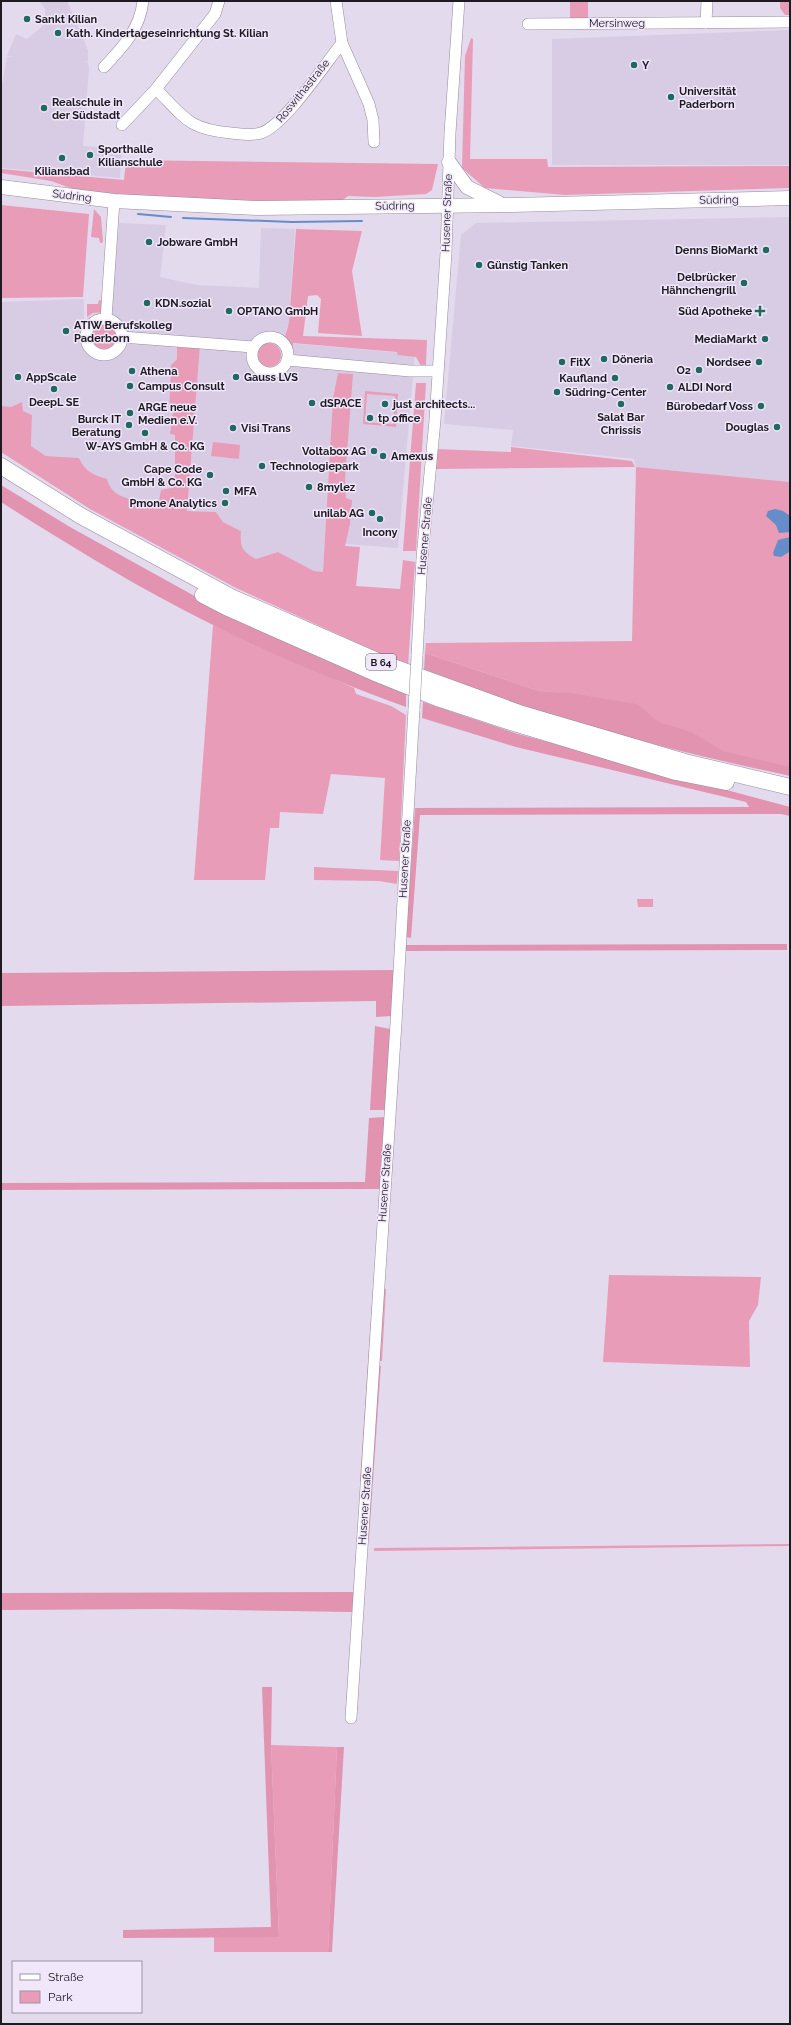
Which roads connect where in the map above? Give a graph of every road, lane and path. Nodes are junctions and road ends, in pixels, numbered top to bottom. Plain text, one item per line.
1 (143, 1) edge
2 (219, 1) edge
3 (336, 1) edge
4 (459, 1) edge
5 (706, 1) edge
6 (790, 22) edge
7 (706, 23) junction
8 (528, 24) dead end
9 (342, 43) junction
10 (104, 67) dead end
11 (156, 89) junction
12 (122, 125) dead end
13 (374, 142) dead end
14 (449, 162) junction
15 (1, 187) edge
16 (790, 198) edge
17 (114, 201) junction
18 (503, 204) junction
19 (448, 206) junction
20 (106, 319) junction
21 (122, 337) junction
22 (253, 347) junction
23 (287, 360) junction
24 (437, 371) junction
25 (1, 466) edge
26 (1, 478) edge
27 (790, 787) edge
28 (790, 796) edge
29 (351, 1718) dead end

1 - 10 street
2 - 11 street
3 - 9 street
4 - 14 street, Husener Straße
5 - 7 street
6 - 7 street, Mersinweg
7 - 8 street, Mersinweg
9 - 11 street, Roswithastraße
9 - 13 street
11 - 12 street
14 - 18 main road
14 - 19 street, Husener Straße
15 - 17 main road, Südring
16 - 18 main road, Südring
17 - 19 main road, Südring
17 - 20 street
18 - 19 main road, Südring
19 - 24 street, Husener Straße
20 - 21 street
20 - 21 street
21 - 22 street
22 - 23 street
22 - 23 street
23 - 24 street
24 - 29 street, Husener Straße, bridge
25 - 27 highway, B 64
26 - 28 highway, B 64

